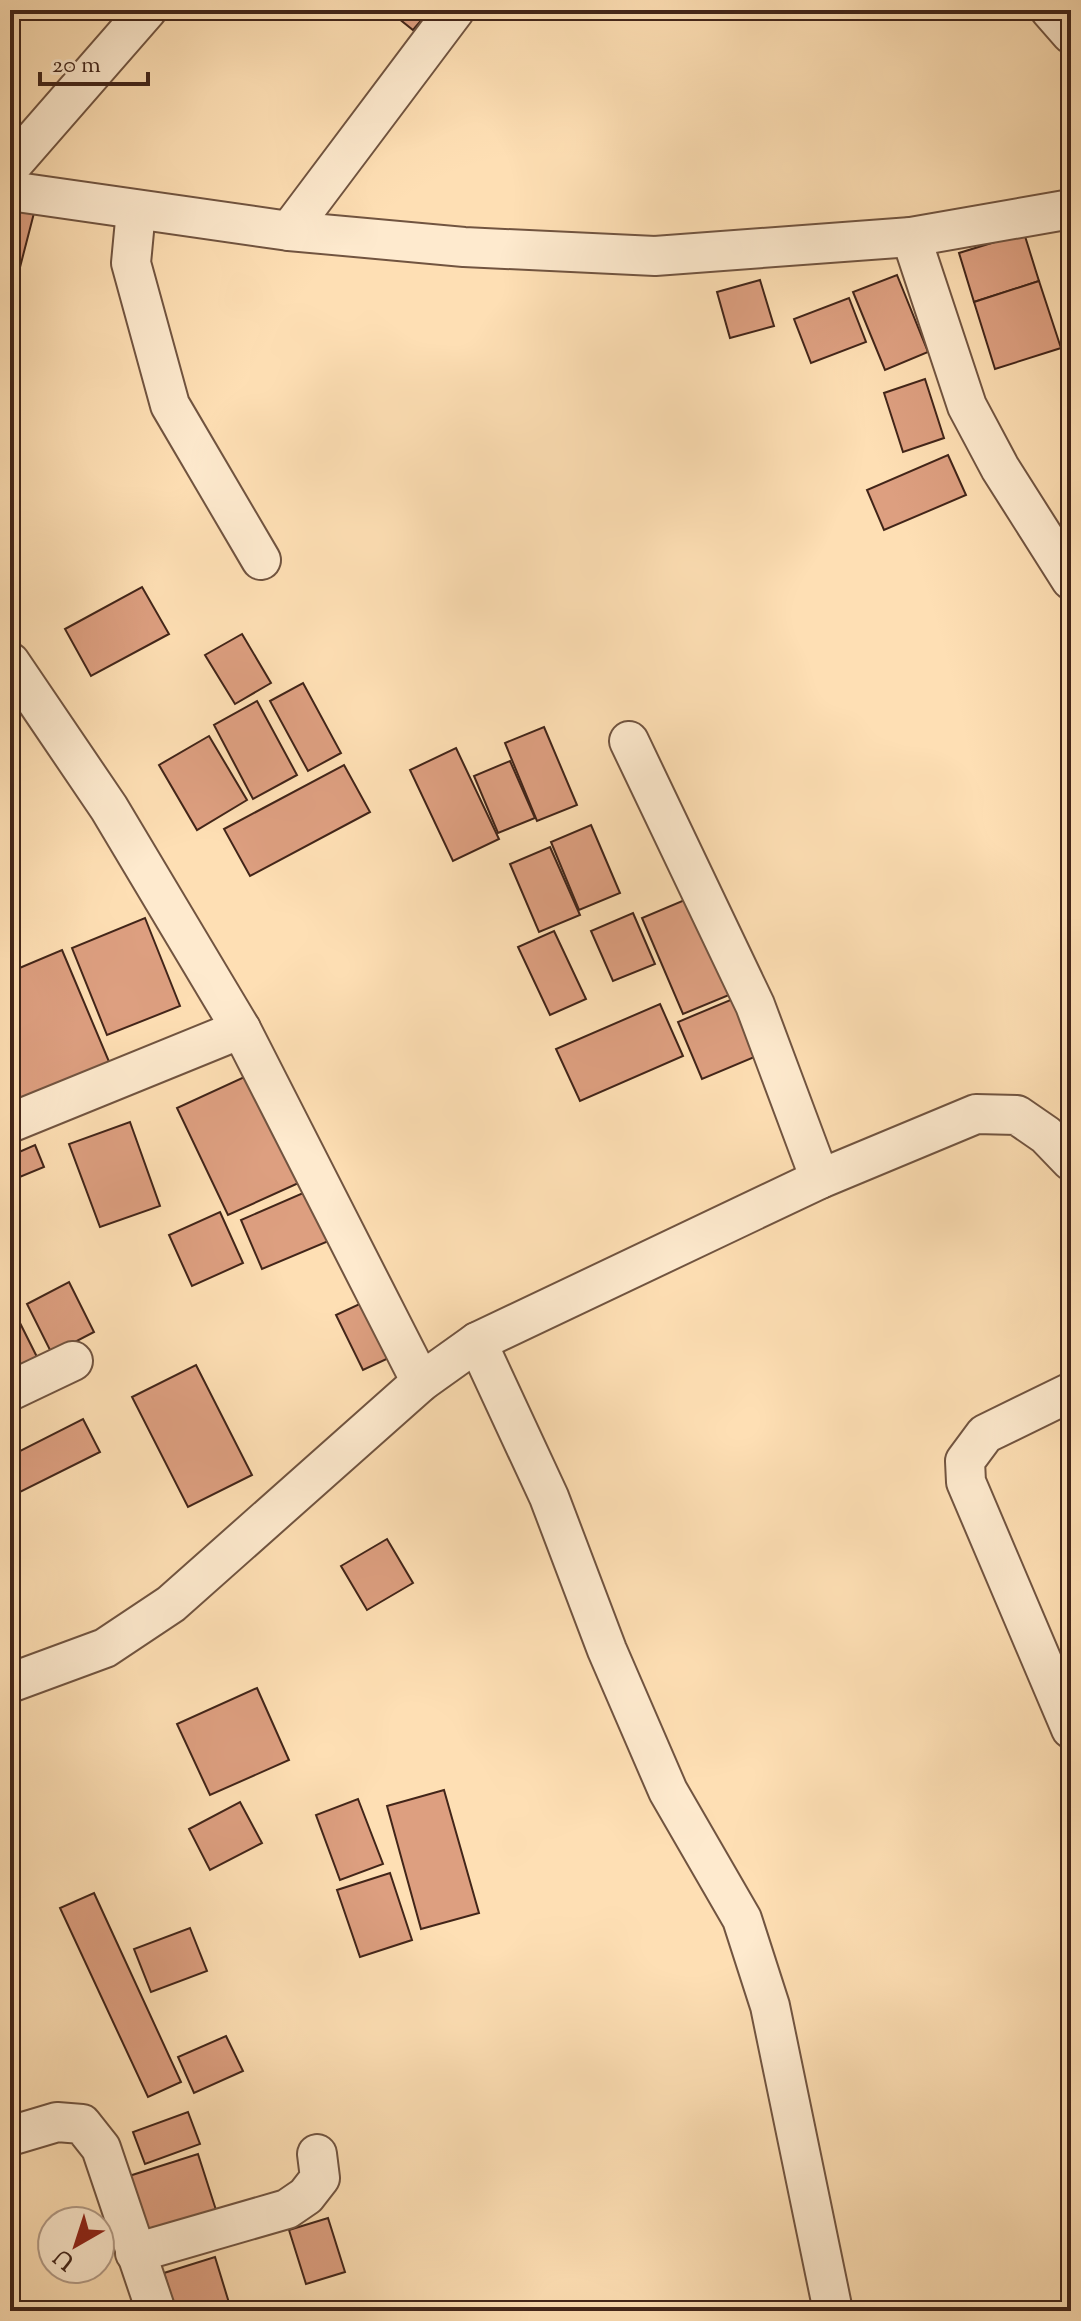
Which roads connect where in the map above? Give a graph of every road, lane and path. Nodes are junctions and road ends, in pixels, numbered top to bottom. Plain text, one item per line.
1 (147, 10) edge
2 (455, 10) edge
3 (1050, 10) edge
4 (1071, 34) edge
5 (10, 167) edge
6 (10, 191) edge
7 (1071, 209) edge
8 (136, 210) junction
9 (289, 231) junction
10 (911, 237) junction
11 (261, 560) dead end
12 (1071, 580) edge
13 (10, 662) edge
14 (629, 741) dead end
15 (241, 1029) junction
16 (10, 1123) edge
17 (1071, 1161) edge
18 (820, 1179) junction
19 (477, 1342) junction
20 (73, 1361) dead end
21 (421, 1382) junction
22 (10, 1391) edge
23 (1071, 1392) edge
24 (1061, 1674) edge
25 (10, 1683) edge
26 (1071, 1729) edge
27 (17, 2134) edge
28 (317, 2154) dead end
29 (135, 2253) junction
30 (156, 2311) edge
31 (833, 2311) edge

1 - 5 street
2 - 9 street
3 - 4 street
6 - 8 street
7 - 10 street
8 - 9 street
8 - 11 street
9 - 10 street
10 - 12 street
13 - 15 street
14 - 18 street
15 - 16 street
15 - 21 street
17 - 18 street
18 - 19 street
19 - 21 street
19 - 31 street
20 - 22 street
21 - 25 street
23 - 24 street
24 - 26 street
27 - 29 street
28 - 29 street
29 - 30 street

